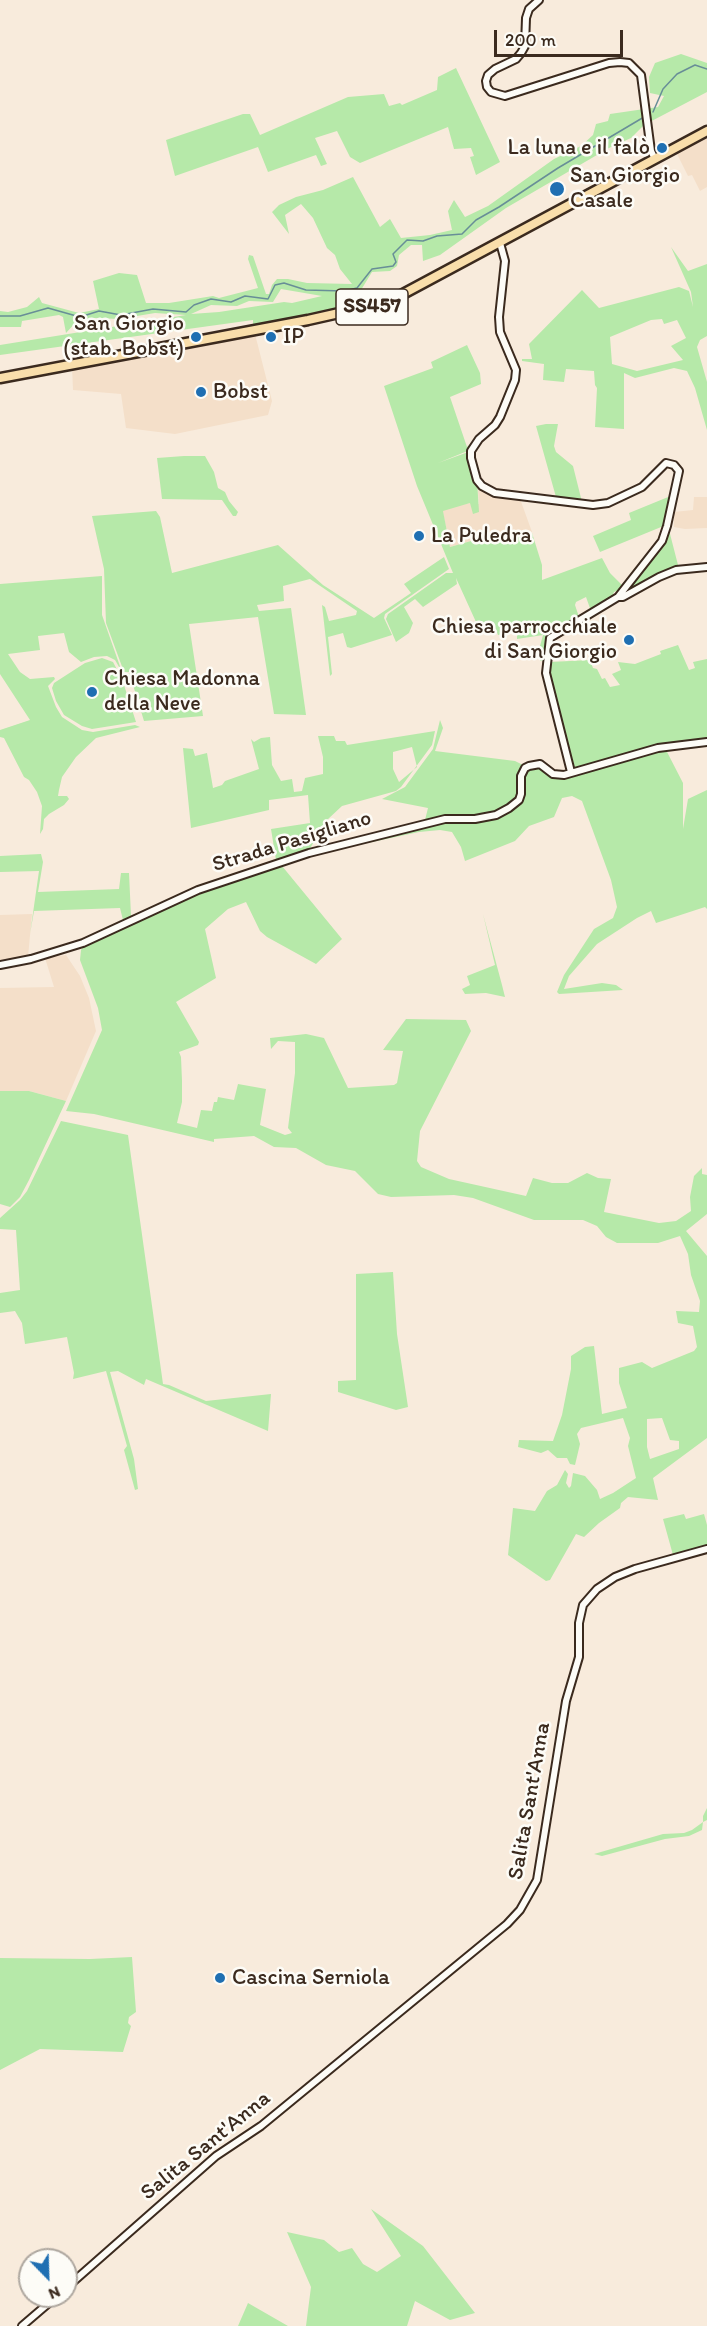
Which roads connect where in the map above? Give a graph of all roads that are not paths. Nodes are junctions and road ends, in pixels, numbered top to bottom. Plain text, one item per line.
1 (539, 0) edge
2 (707, 131) edge
3 (655, 159) junction
4 (500, 243) junction
5 (0, 378) edge
6 (707, 567) edge
7 (618, 597) junction
8 (707, 742) edge
9 (571, 772) junction
10 (0, 965) edge
11 (707, 1549) edge
12 (78, 2277) edge
13 (43, 2308) edge
14 (22, 2326) edge

1 - 3 street
2 - 3 main road, SS457
3 - 4 main road, SS457
4 - 5 main road, SS457
4 - 7 street
6 - 7 street
7 - 9 street
8 - 9 street
9 - 10 street, Strada Pasigliano
11 - 12 street, Salita Sant'Anna
13 - 14 street

